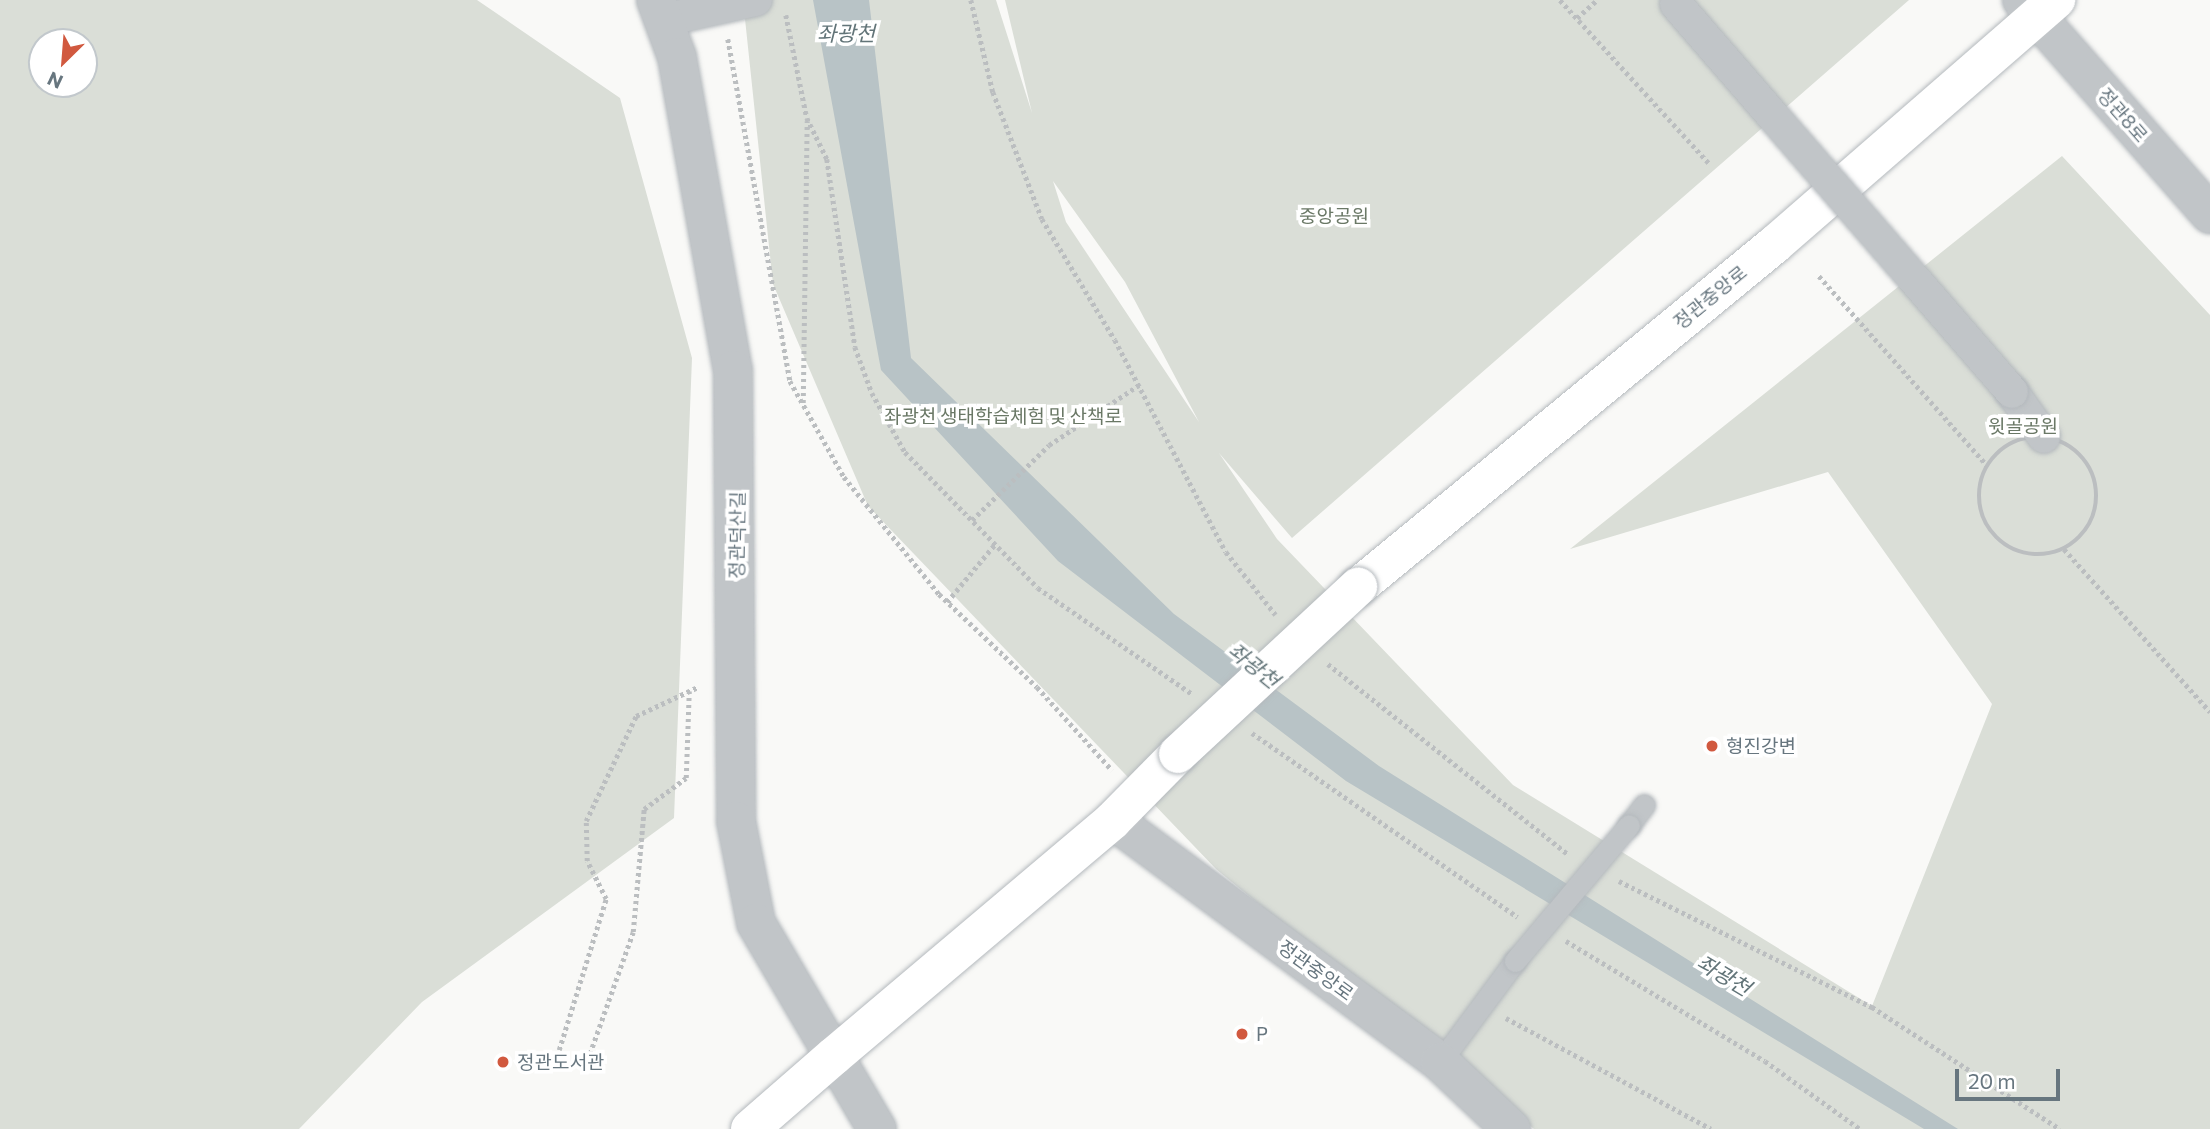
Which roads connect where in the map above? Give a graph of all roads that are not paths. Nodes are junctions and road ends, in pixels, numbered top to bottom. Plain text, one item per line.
1 (756, 0) edge
2 (1676, 4) dead end
3 (2038, 5) edge
4 (660, 10) edge
5 (2210, 214) edge
6 (2044, 437) road end
7 (1644, 805) dead end
8 (1124, 808) junction
9 (834, 1056) junction
10 (1440, 1062) junction
11 (750, 1129) edge
12 (877, 1129) edge
13 (1511, 1129) edge

1 - 4 street
2 - 6 street, bridge
3 - 5 street, 정관8로
3 - 8 main road, 정관중앙로, bridge
4 - 9 street, 정관덕산길
7 - 10 lane, bridge
8 - 9 main road
8 - 10 street, 정관중앙로
9 - 11 main road
9 - 12 street, 정관덕산길
10 - 13 street, 정관중앙로

